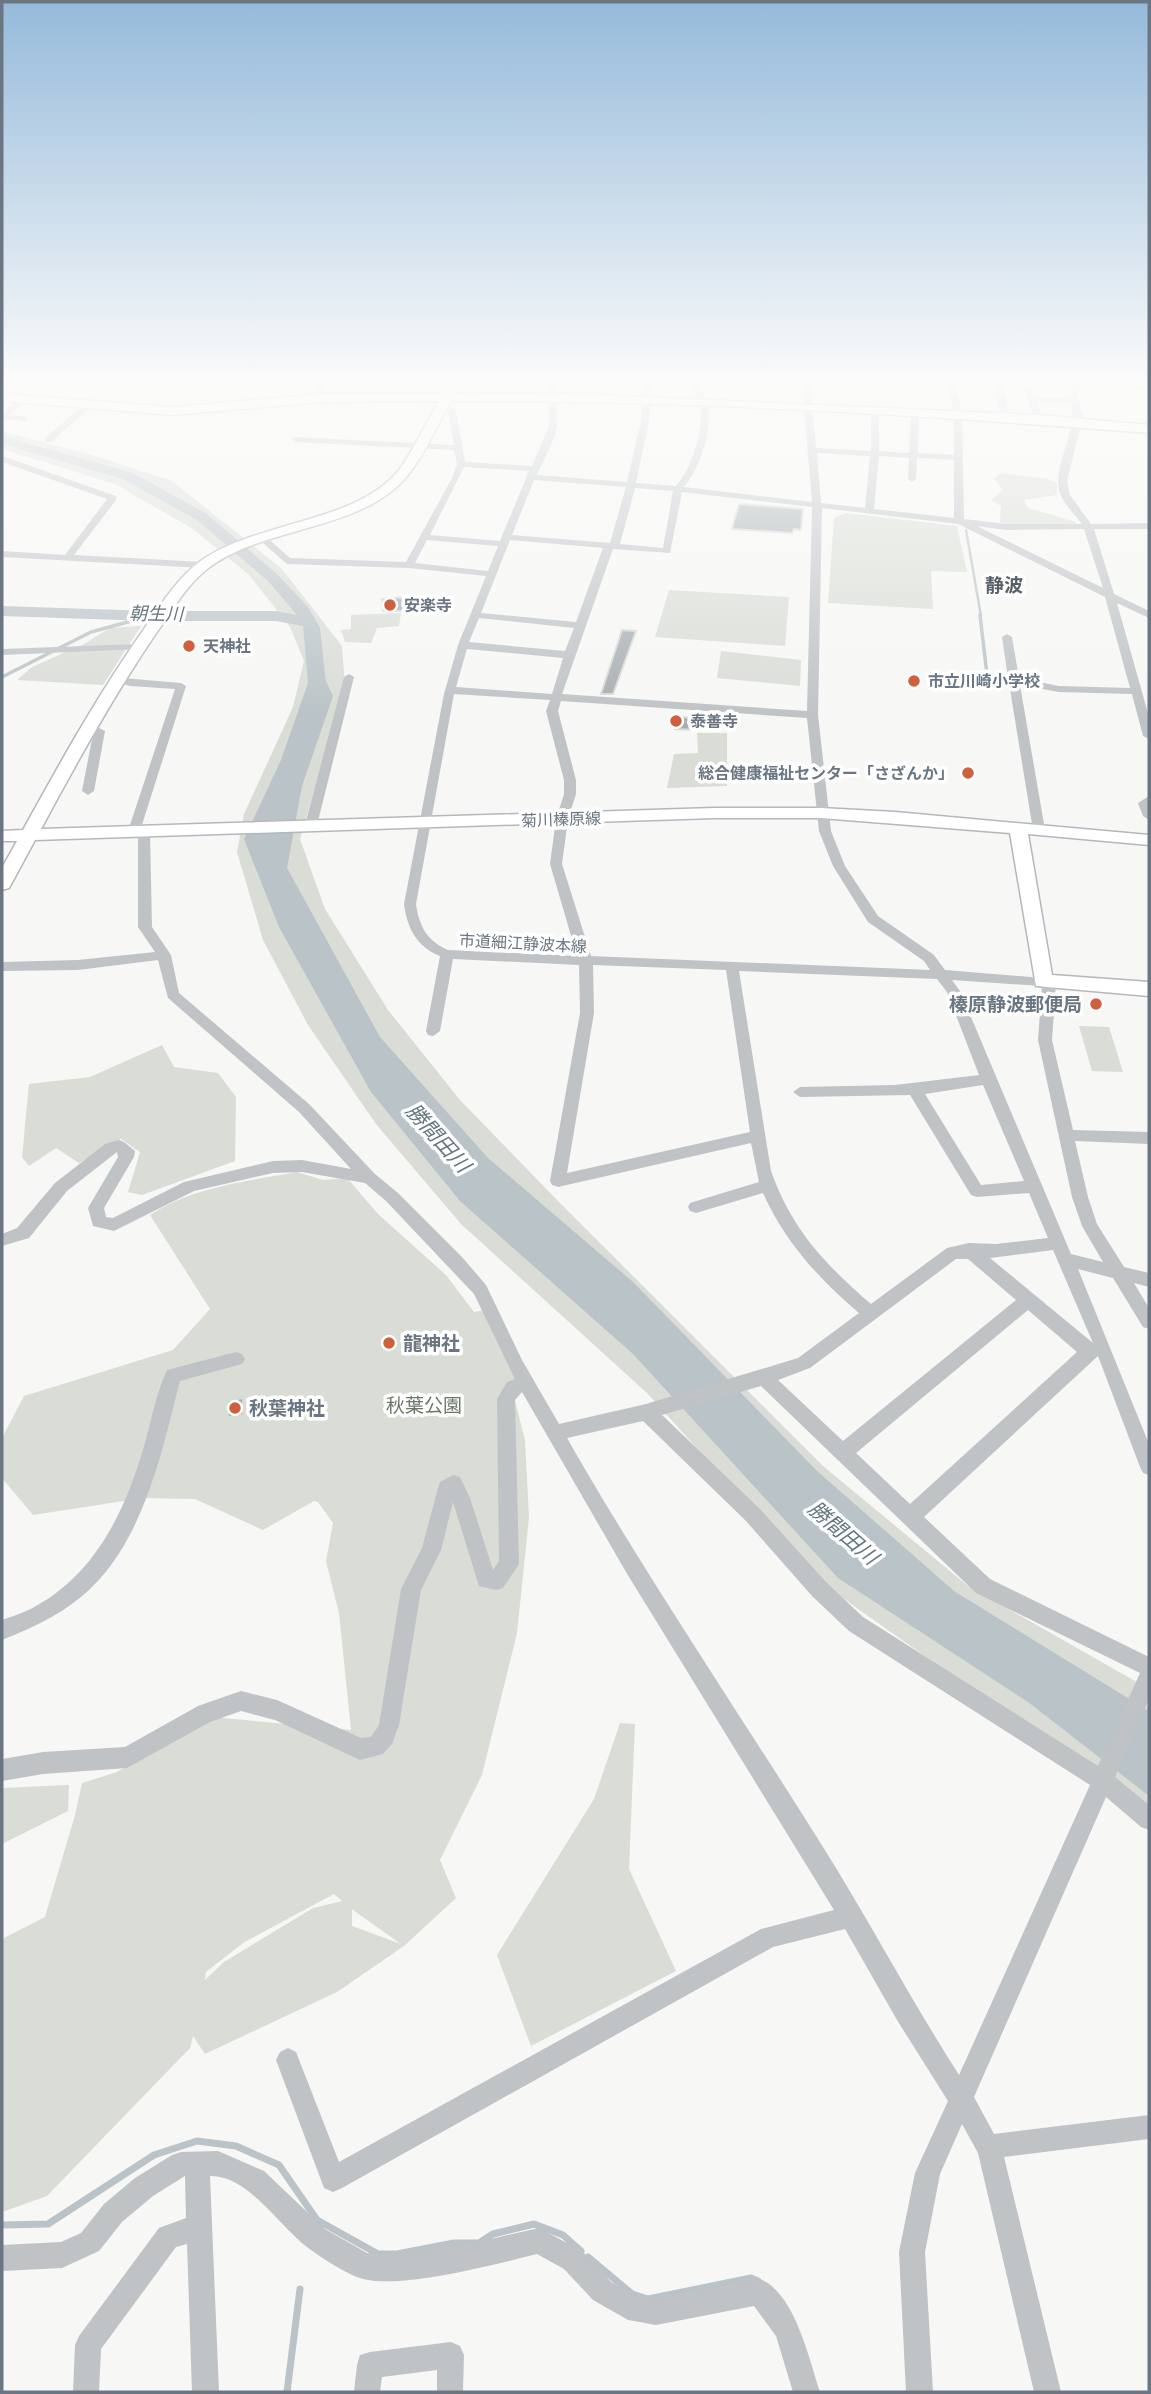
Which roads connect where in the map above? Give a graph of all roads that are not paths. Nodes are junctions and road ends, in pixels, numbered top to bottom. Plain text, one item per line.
1 (104, 495) edge
2 (377, 495) edge
3 (447, 495) edge
4 (524, 495) edge
5 (628, 495) edge
6 (677, 495) edge
7 (725, 495) edge
8 (816, 495) edge
9 (871, 495) edge
10 (959, 495) edge
11 (1065, 495) edge
12 (817, 506) junction
13 (869, 511) junction
14 (959, 521) junction
15 (1088, 526) junction
16 (1149, 526) edge
17 (425, 537) junction
18 (257, 538) junction
19 (506, 540) junction
20 (612, 546) junction
21 (2, 554) edge
22 (67, 558) junction
23 (206, 563) junction
24 (409, 565) junction
25 (491, 574) junction
26 (1110, 598) junction
27 (162, 615) joint
28 (475, 615) junction
29 (1149, 615) edge
30 (580, 625) junction
31 (1007, 637) dead end
32 (463, 645) junction
33 (138, 648) junction
34 (2, 652) edge
35 (569, 655) junction
36 (349, 677) dead end
37 (116, 679) junction
38 (1012, 680) junction
39 (1149, 682) edge
40 (1134, 686) junction
41 (450, 690) junction
42 (554, 697) junction
43 (811, 715) junction
44 (85, 730) junction
45 (1149, 736) edge
46 (88, 791) dead end
47 (1149, 800) edge
48 (821, 813) junction
49 (1149, 816) edge
50 (562, 819) junction
51 (423, 823) junction
52 (311, 825) junction
53 (1018, 828) junction
54 (1039, 830) junction
55 (139, 831) junction
56 (30, 834) junction
57 (2, 836) edge
58 (1149, 840) edge
59 (2, 884) edge
60 (447, 954) junction
61 (164, 955) junction
62 (586, 962) junction
63 (2, 967) edge
64 (732, 968) junction
65 (943, 974) junction
66 (1046, 982) junction
67 (1149, 989) edge
68 (433, 1031) dead end
69 (988, 1079) junction
70 (915, 1089) junction
71 (800, 1092) dead end
72 (1066, 1135) junction
73 (759, 1136) junction
74 (1149, 1138) edge
75 (369, 1178) junction
76 (768, 1186) junction
77 (1035, 1186) junction
78 (696, 1206) dead end
79 (2, 1240) edge
80 (969, 1250) junction
81 (1063, 1251) junction
82 (1120, 1272) junction
83 (1149, 1280) edge
84 (1028, 1300) junction
85 (871, 1314) junction
86 (1149, 1322) edge
87 (1096, 1349) junction
88 (236, 1359) dead end
89 (760, 1378) junction
90 (528, 1383) junction
91 (646, 1412) junction
92 (555, 1433) junction
93 (842, 1453) junction
94 (1149, 1467) edge
95 (910, 1517) junction
96 (2, 1630) edge
97 (1149, 1667) edge
98 (1149, 1676) edge
99 (2, 1770) edge
100 (1104, 1782) junction
101 (1149, 1819) edge
102 (850, 1917) junction
103 (288, 2060) dead end
104 (961, 2101) junction
105 (1149, 2127) edge
106 (988, 2147) junction
107 (197, 2164) junction
108 (200, 2227) junction
109 (2, 2258) edge
110 (86, 2392) edge
111 (206, 2392) edge
112 (367, 2392) edge
113 (450, 2392) edge
114 (806, 2392) edge
115 (919, 2392) edge
116 (1048, 2392) edge

1 - 22 street
2 - 18 main road
3 - 17 street
4 - 19 street, 市道細江静波本線
5 - 20 street
6 - 20 street
7 - 12 street
8 - 12 street
9 - 13 street
10 - 14 street
11 - 15 street
12 - 13 street
12 - 43 street
13 - 14 street
14 - 15 street
14 - 26 street
15 - 16 street
15 - 26 street
17 - 19 street
17 - 24 street
18 - 23 main road
18 - 24 street
19 - 20 street
19 - 25 street, 市道細江静波本線
20 - 30 street
21 - 22 street
22 - 23 street
23 - 27 main road
24 - 25 street
25 - 28 street, 市道細江静波本線
26 - 29 street
26 - 40 street
27 - 33 street
28 - 30 street
28 - 32 street, 市道細江静波本線
30 - 35 street
31 - 38 street
32 - 35 street
32 - 41 street, 市道細江静波本線
33 - 34 street
33 - 37 street
35 - 42 street
36 - 52 street
37 - 44 street
37 - 55 street
38 - 40 street
38 - 54 street
39 - 40 street
40 - 45 street
41 - 42 street
41 - 51 street, 市道細江静波本線
42 - 43 street
42 - 50 street
43 - 48 street
44 - 46 street
44 - 56 street
47 - 49 street
48 - 50 main road, 菊川榛原線
48 - 53 main road, 菊川榛原線
48 - 65 street
50 - 51 main road, 菊川榛原線
50 - 62 street
51 - 52 main road, 菊川榛原線
51 - 60 street, 市道細江静波本線
52 - 55 main road, 菊川榛原線
53 - 54 main road, 菊川榛原線
53 - 66 main road
54 - 58 main road, 菊川榛原線
55 - 56 main road, 菊川榛原線
55 - 61 street
56 - 57 main road, 菊川榛原線
56 - 59 main road
60 - 62 street, 市道細江静波本線
60 - 68 street
61 - 63 street
61 - 75 street
62 - 64 street, 市道細江静波本線
62 - 73 street
64 - 65 street, 市道細江静波本線
64 - 73 street
65 - 66 street, 市道細江静波本線
65 - 69 street
66 - 67 main road
66 - 72 street
69 - 70 street
69 - 77 street
70 - 71 street
70 - 77 street
72 - 74 street
72 - 82 street
73 - 76 street
75 - 79 street
75 - 90 street
76 - 78 street
76 - 85 street
77 - 81 street
80 - 81 street
80 - 84 street
80 - 85 street
81 - 82 street
81 - 87 street
82 - 83 street
82 - 86 street
84 - 87 street
84 - 93 street
85 - 89 street
87 - 94 street
87 - 95 street
88 - 96 street
89 - 91 street
89 - 93 street
90 - 92 street
90 - 99 street
91 - 92 street
91 - 100 street
92 - 102 street
93 - 95 street
95 - 97 street
98 - 100 street
100 - 101 street
100 - 104 street
102 - 103 street
102 - 104 street
104 - 106 street
104 - 115 street
105 - 106 street
106 - 116 street
107 - 108 street
107 - 109 street
107 - 114 street
108 - 110 street
108 - 111 street
112 - 113 street

